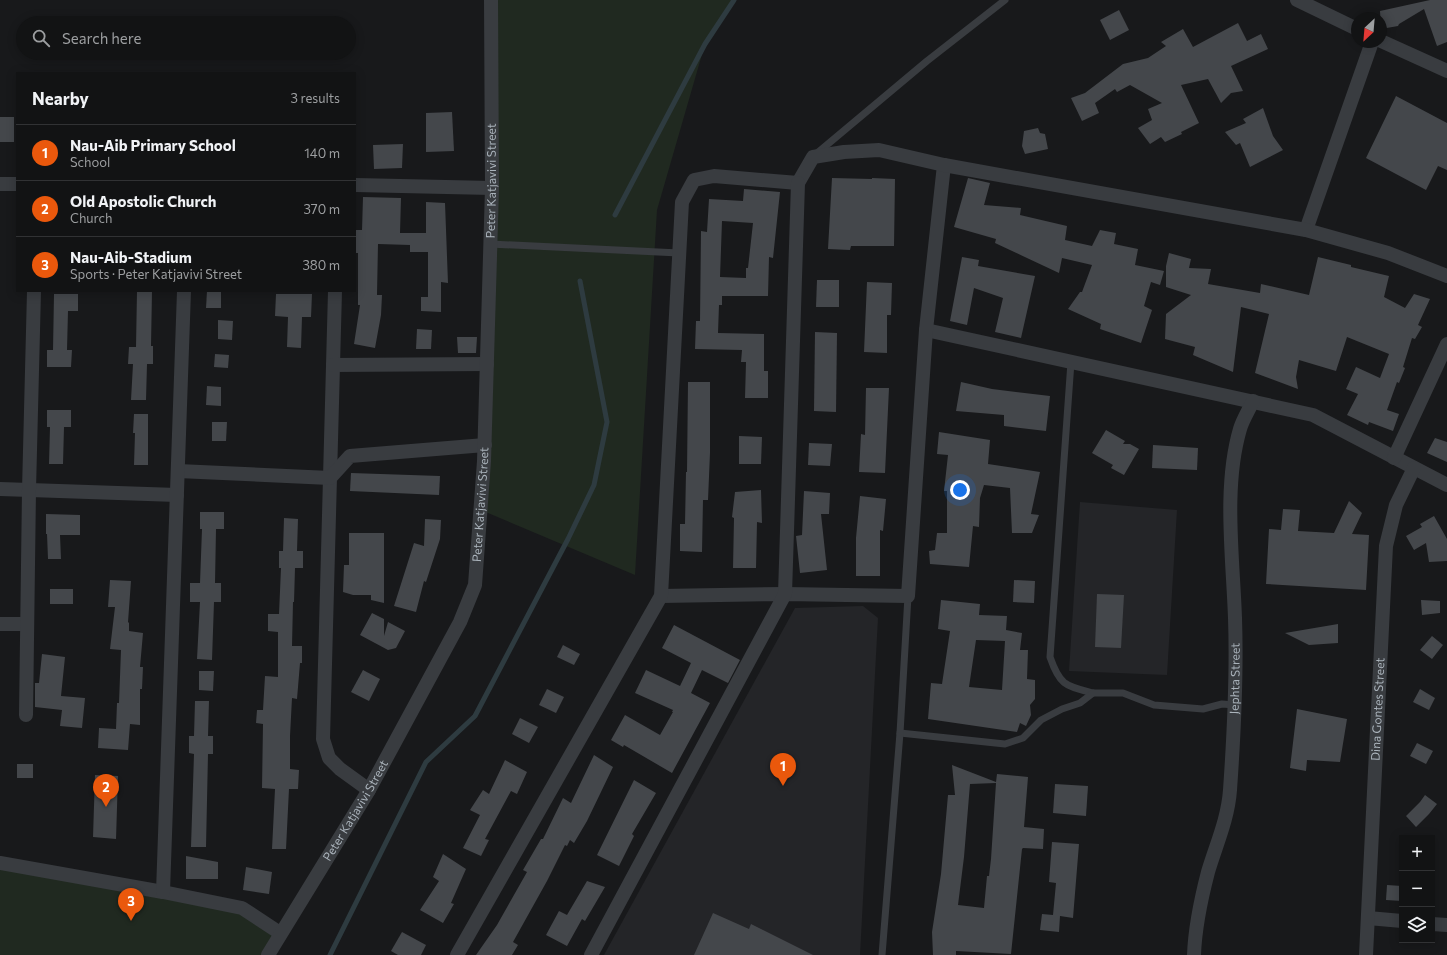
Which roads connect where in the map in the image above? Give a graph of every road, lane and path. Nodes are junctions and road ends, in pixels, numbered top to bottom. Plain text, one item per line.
1 (491, 0) edge
2 (1005, 0) edge
3 (1297, 0) edge
4 (1351, 26) edge
5 (1387, 44) edge
6 (1370, 48) edge
7 (1447, 71) edge
8 (812, 157) junction
9 (944, 165) junction
10 (798, 183) junction
11 (0, 184) edge
12 (16, 184) edge
13 (356, 185) edge
14 (492, 188) junction
15 (1306, 230) junction
16 (490, 244) junction
17 (679, 253) junction
18 (1447, 276) edge
19 (34, 292) edge
20 (184, 292) edge
21 (335, 292) edge
22 (926, 330) junction
23 (1447, 344) edge
24 (1071, 362) junction
25 (487, 364) junction
26 (333, 366) junction
27 (1253, 401) junction
28 (485, 445) junction
29 (1394, 458) junction
30 (1414, 468) junction
31 (178, 471) junction
32 (330, 478) junction
33 (1447, 485) edge
34 (0, 489) edge
35 (29, 490) junction
36 (177, 495) junction
37 (785, 594) junction
38 (661, 596) junction
39 (908, 596) junction
40 (0, 624) edge
41 (27, 624) junction
42 (1093, 693) junction
43 (1235, 705) junction
44 (26, 715) dead end
45 (900, 733) junction
46 (369, 790) junction
47 (0, 863) edge
48 (163, 892) junction
49 (1368, 918) junction
50 (1399, 921) edge
51 (1435, 924) edge
52 (1447, 925) edge
53 (280, 933) junction
54 (268, 955) edge
55 (457, 955) edge
56 (591, 955) edge
57 (882, 955) edge
58 (1194, 955) edge
59 (1366, 955) edge

1 - 14 street, Peter Katjavivi Street
2 - 8 lane
3 - 4 street
5 - 7 street
6 - 15 street
8 - 9 street
8 - 10 street
9 - 15 street
9 - 22 street
10 - 17 street
10 - 37 street
11 - 12 street
13 - 14 street
14 - 16 street, Peter Katjavivi Street
15 - 18 street
16 - 17 lane
16 - 25 street, Peter Katjavivi Street
17 - 38 street
19 - 35 street
20 - 31 street
21 - 26 street
22 - 24 street
22 - 39 street
23 - 29 street
24 - 27 street
24 - 42 lane
25 - 26 street
25 - 28 street, Peter Katjavivi Street
26 - 32 street
27 - 29 street
27 - 43 street, Jephta Street
28 - 32 street
28 - 46 street, Peter Katjavivi Street
29 - 30 street
30 - 33 street
30 - 49 street, Dina Gontes Street
31 - 32 street
31 - 36 street
32 - 46 street
34 - 35 street
35 - 36 street
35 - 41 street
36 - 48 street
37 - 38 street
37 - 39 street
37 - 56 street
38 - 55 street
39 - 45 lane
40 - 41 street
41 - 44 street
42 - 43 lane
42 - 45 lane
43 - 58 street, Jephta Street
45 - 57 lane
46 - 53 street, Peter Katjavivi Street
47 - 48 street
48 - 53 street
49 - 50 street
49 - 59 street, Dina Gontes Street
51 - 52 street
53 - 54 street, Peter Katjavivi Street

